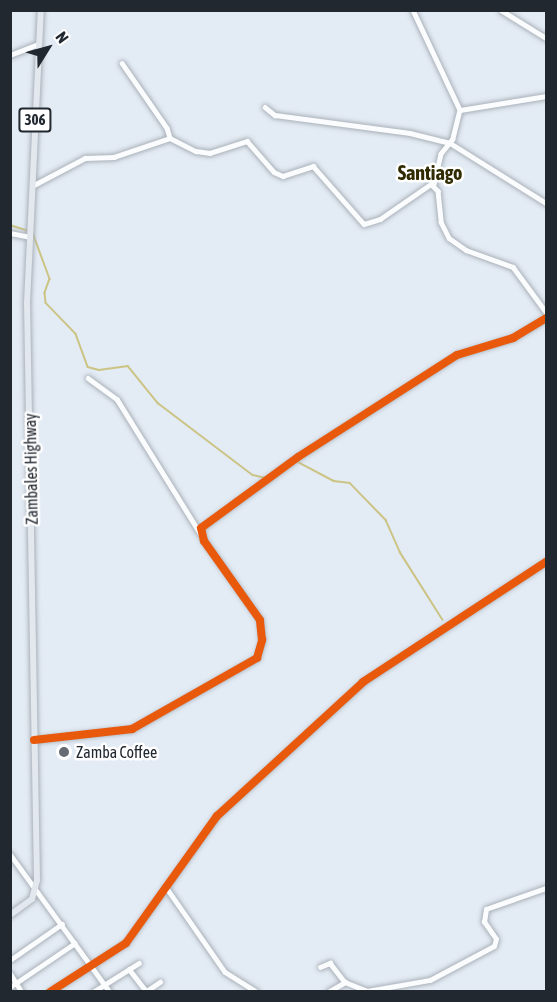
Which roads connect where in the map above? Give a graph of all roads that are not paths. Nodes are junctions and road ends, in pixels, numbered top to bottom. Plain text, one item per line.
1 (41, 10) edge
2 (413, 10) edge
3 (501, 10) edge
4 (546, 38) edge
5 (39, 45) junction
6 (10, 55) edge
7 (122, 63) dead end
8 (546, 96) edge
9 (265, 107) dead end
10 (460, 110) junction
11 (170, 138) junction
12 (450, 143) junction
13 (434, 185) junction
14 (32, 186) junction
15 (546, 203) edge
16 (10, 233) edge
17 (30, 234) junction
18 (546, 312) edge
19 (546, 318) edge
20 (88, 378) dead end
21 (200, 533) junction
22 (546, 562) edge
23 (34, 740) junction
24 (10, 854) edge
25 (166, 887) junction
26 (546, 888) edge
27 (36, 889) junction
28 (10, 915) edge
29 (62, 924) junction
30 (75, 943) junction
31 (10, 960) edge
32 (140, 963) dead end
33 (92, 965) junction
34 (320, 967) dead end
35 (129, 969) junction
36 (10, 973) edge
37 (17, 982) junction
38 (160, 982) dead end
39 (345, 982) junction
40 (105, 984) junction
41 (10, 987) edge
42 (145, 991) edge
43 (22, 992) edge
44 (50, 992) edge
45 (93, 992) edge
46 (110, 992) edge
47 (257, 992) edge
48 (328, 992) edge

1 - 5 main road, Zambales Highway / 306
2 - 10 street
3 - 4 street
5 - 6 street
5 - 14 main road, Zambales Highway / 306
7 - 11 street
8 - 10 street
9 - 12 street
10 - 12 street
11 - 13 street
11 - 14 street
12 - 13 street
12 - 15 street
13 - 18 street
14 - 17 main road, Zambales Highway / 306
16 - 17 street
17 - 23 main road, Zambales Highway / 306
19 - 21 street
20 - 21 street
21 - 23 street
22 - 25 street
23 - 27 main road, Zambales Highway / 306
24 - 27 street
25 - 33 street
25 - 47 street
26 - 39 street
27 - 28 main road
27 - 29 street
29 - 30 street
29 - 31 street
30 - 33 street
30 - 37 street
32 - 35 street
33 - 40 street
33 - 44 street
34 - 39 street
35 - 40 street
35 - 42 street
36 - 37 street
37 - 41 street
37 - 43 street
38 - 42 street
39 - 48 street
40 - 45 street
40 - 46 street

